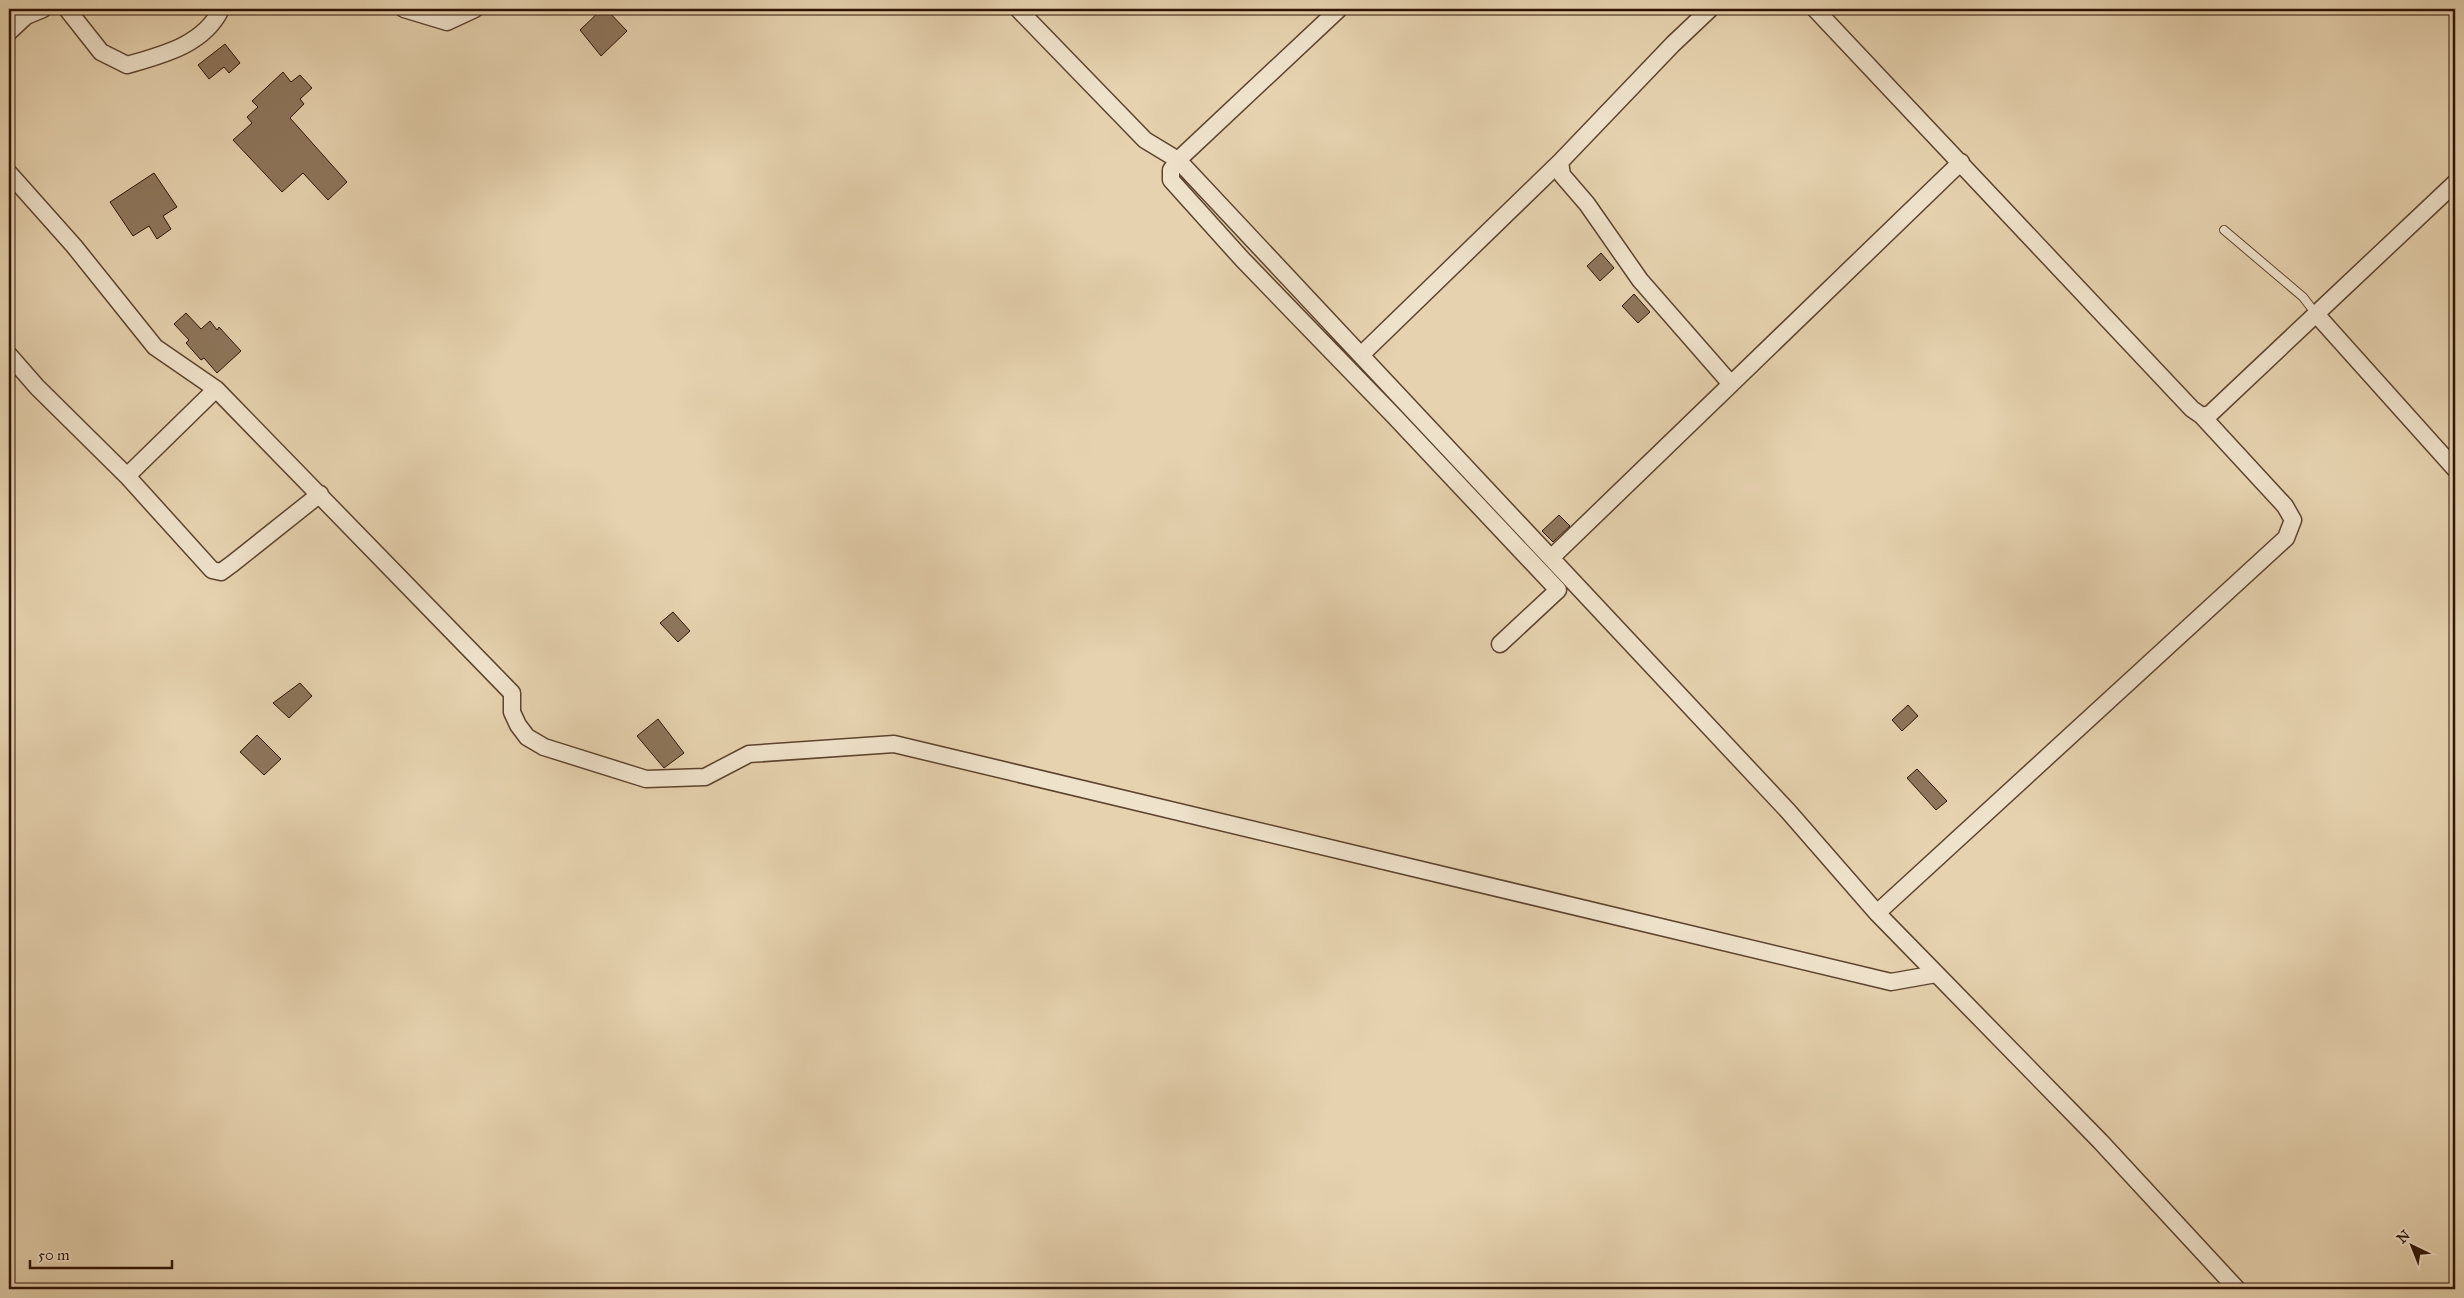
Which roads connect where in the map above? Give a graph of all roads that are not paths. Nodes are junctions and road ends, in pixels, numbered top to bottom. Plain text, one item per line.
1 (44, 9) edge
2 (68, 9) edge
3 (221, 9) edge
4 (404, 9) edge
5 (475, 9) edge
6 (1018, 9) edge
7 (1339, 9) edge
8 (1710, 9) edge
9 (1815, 9) edge
10 (21, 12) edge
11 (9, 32) edge
12 (1178, 160) junction
13 (1560, 162) junction
14 (1961, 162) junction
15 (9, 173) edge
16 (2455, 183) edge
17 (2224, 230) dead end
18 (2316, 314) junction
19 (9, 355) edge
20 (1361, 355) junction
21 (1731, 384) junction
22 (216, 389) junction
23 (2202, 416) junction
24 (2455, 469) edge
25 (127, 476) junction
26 (320, 494) junction
27 (1551, 558) junction
28 (1500, 644) dead end
29 (1877, 913) junction
30 (1936, 974) junction
31 (2237, 1289) edge

1 - 10 street
2 - 3 street
4 - 5 street
6 - 12 street
7 - 12 street
8 - 13 street
9 - 14 street
10 - 11 street
12 - 20 street
12 - 28 street
13 - 20 street
13 - 21 street
14 - 21 street
14 - 23 street
15 - 22 street
16 - 18 street
17 - 18 lane
18 - 23 street
18 - 24 street
19 - 25 street
20 - 27 street
21 - 27 street
22 - 25 street
22 - 26 street
23 - 29 street
25 - 26 street
26 - 30 street
27 - 29 street
29 - 30 street
30 - 31 street

